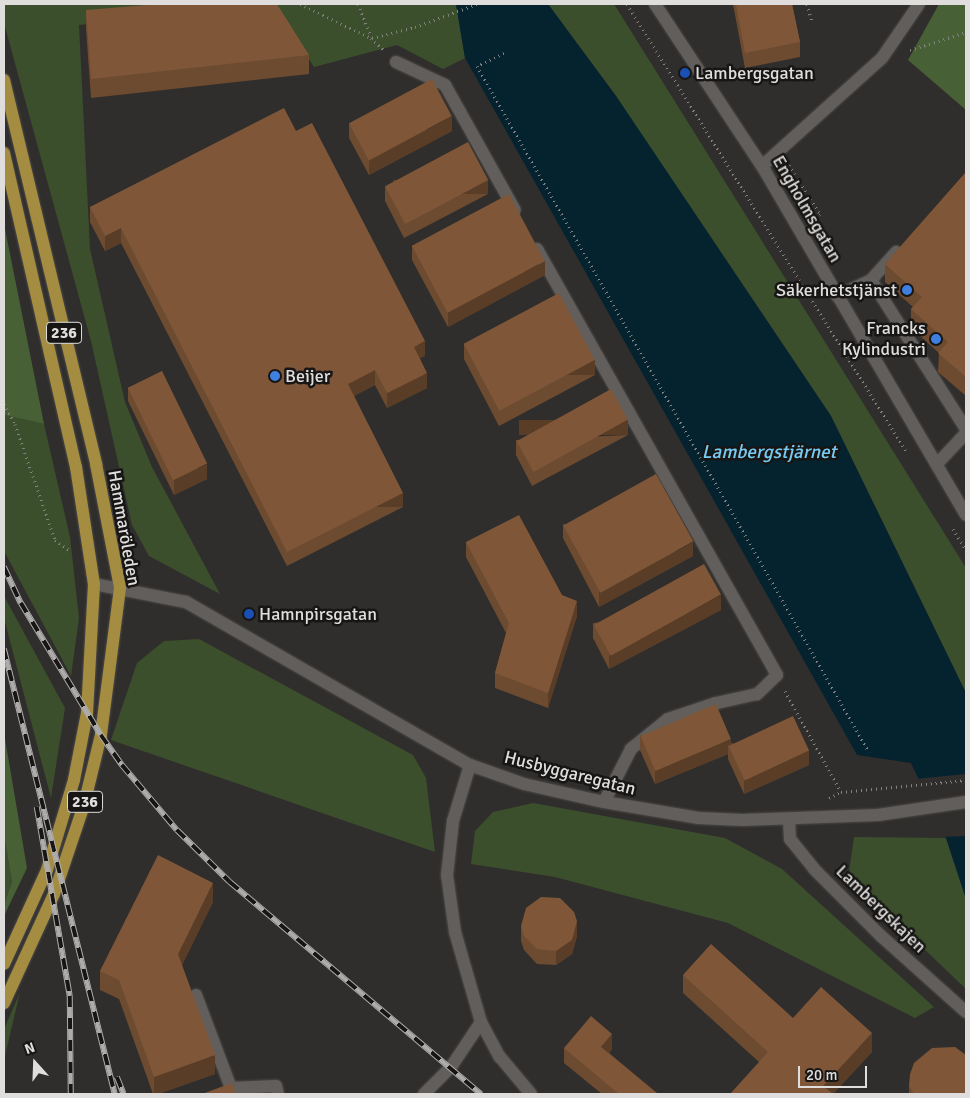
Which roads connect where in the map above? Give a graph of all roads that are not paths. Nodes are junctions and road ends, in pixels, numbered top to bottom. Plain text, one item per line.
1 (655, 4) edge
2 (918, 4) edge
3 (396, 62) dead end
4 (4, 80) edge
5 (4, 153) edge
6 (762, 166) junction
7 (903, 244) edge
8 (871, 280) junction
9 (837, 296) junction
10 (966, 428) edge
11 (966, 433) edge
12 (937, 464) junction
13 (966, 515) edge
14 (94, 584) junction
15 (120, 588) junction
16 (470, 765) junction
17 (604, 802) junction
18 (966, 802) edge
19 (789, 820) junction
20 (4, 964) edge
21 (196, 995) dead end
22 (4, 1003) edge
23 (966, 1012) edge
24 (481, 1022) junction
25 (278, 1094) edge
26 (424, 1094) edge
27 (531, 1094) edge

1 - 6 street, Engholmsgatan
2 - 6 street
3 - 17 street
4 - 15 main road, Hammaröleden / 236
5 - 14 main road, Hammaröleden / 236
6 - 9 street, Engholmsgatan
7 - 8 street
8 - 9 street
8 - 10 street
9 - 12 street, Engholmsgatan
11 - 12 street
12 - 13 street, Engholmsgatan
14 - 15 street, Husbyggaregatan
14 - 20 main road, Hammaröleden / 236
15 - 16 street, Husbyggaregatan
15 - 22 main road, Hammaröleden / 236
16 - 17 street, Husbyggaregatan
16 - 24 street
17 - 19 street, Husbyggaregatan
18 - 19 street, Husbyggaregatan
19 - 23 street, Lambergskajen
21 - 25 street
24 - 26 street
24 - 27 street

